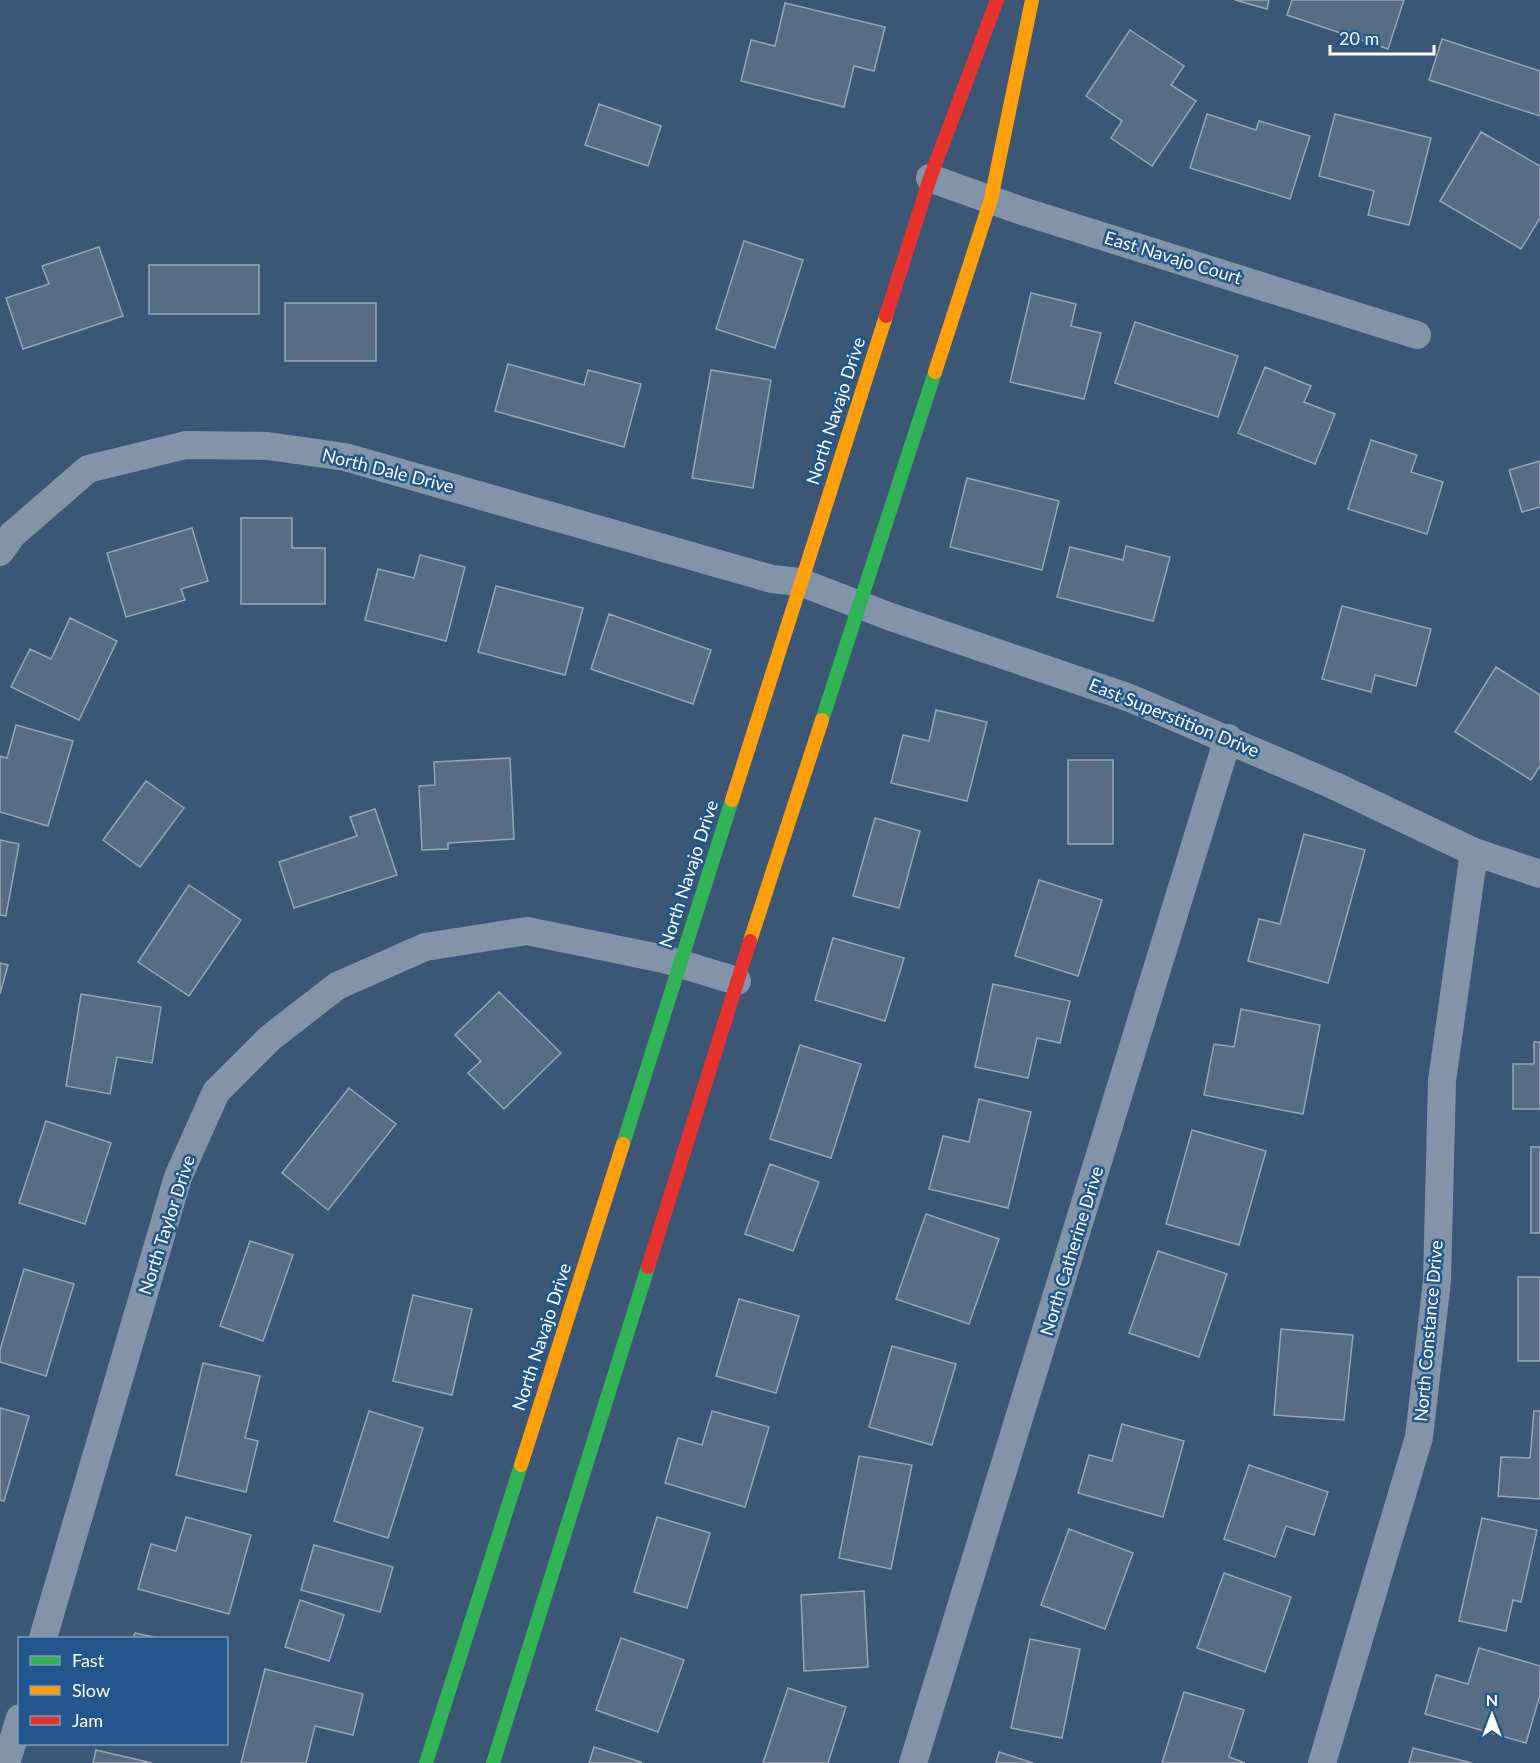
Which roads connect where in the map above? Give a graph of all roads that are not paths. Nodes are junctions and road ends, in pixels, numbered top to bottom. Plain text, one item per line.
1 (997, 0) edge
2 (1032, 0) edge
3 (930, 177) junction
4 (991, 199) junction
5 (1417, 335) dead end
6 (0, 552) edge
7 (800, 582) junction
8 (861, 605) junction
9 (1228, 738) junction
10 (1474, 852) junction
11 (1540, 873) edge
12 (679, 963) junction
13 (737, 981) junction
14 (43, 1637) edge
15 (18, 1724) edge
16 (6, 1763) edge
17 (426, 1763) edge
18 (493, 1763) edge
19 (914, 1763) edge
20 (1322, 1763) edge

1 - 3 street, North Navajo Drive
2 - 4 street
3 - 4 street, East Navajo Court
3 - 7 street, North Navajo Drive
4 - 5 street, East Navajo Court
4 - 8 street
6 - 7 street, North Dale Drive
7 - 8 street, East Superstition Drive
7 - 12 street, North Navajo Drive
8 - 9 street, East Superstition Drive
8 - 13 street
9 - 10 street, East Superstition Drive
9 - 19 street, North Catherine Drive
10 - 11 street, East Superstition Drive
10 - 20 street, North Constance Drive
12 - 13 street, North Taylor Drive
12 - 14 street, North Taylor Drive
12 - 17 street, North Navajo Drive
13 - 18 street
15 - 16 street

